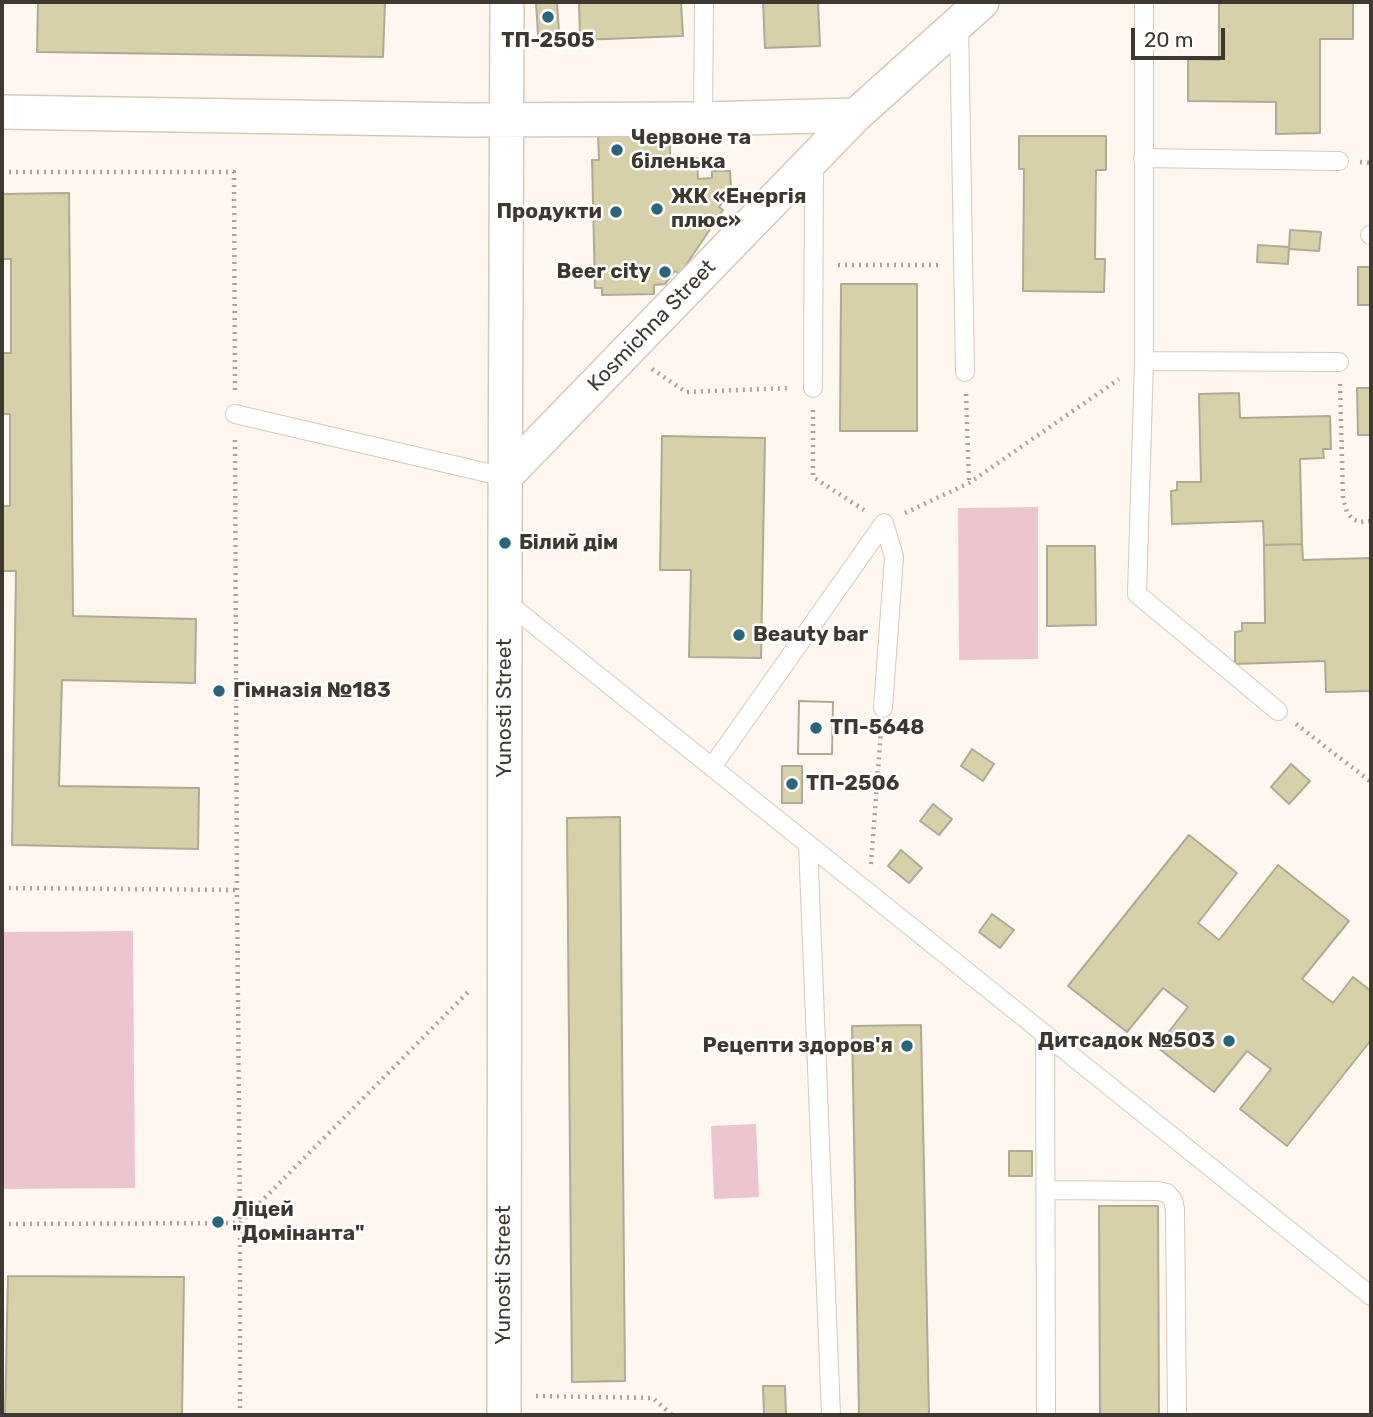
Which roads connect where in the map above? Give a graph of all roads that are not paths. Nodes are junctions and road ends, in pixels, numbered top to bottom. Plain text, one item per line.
1 (507, 2) edge
2 (704, 2) edge
3 (1144, 2) edge
4 (971, 12) edge
5 (2, 112) edge
6 (856, 116) junction
7 (704, 119) junction
8 (508, 120) junction
9 (1143, 158) junction
10 (814, 160) junction
11 (1339, 161) dead end
12 (1144, 361) junction
13 (1339, 362) road end
14 (965, 372) road end
15 (813, 388) road end
16 (235, 414) road end
17 (505, 477) junction
18 (505, 601) junction
19 (883, 708) road end
20 (1278, 711) road end
21 (712, 767) junction
22 (808, 844) junction
23 (1045, 1034) junction
24 (1046, 1190) junction
25 (1371, 1296) edge
26 (504, 1404) edge
27 (831, 1415) edge
28 (1046, 1415) edge
29 (1177, 1415) edge

1 - 8 street, Yunosti Street
2 - 7 lane
3 - 9 lane
4 - 6 street, Kosmichna Street
4 - 14 lane
5 - 8 street
6 - 7 street
6 - 10 street, Kosmichna Street
7 - 8 street
8 - 17 street, Yunosti Street
9 - 11 lane
9 - 12 lane
10 - 15 lane
10 - 17 street, Kosmichna Street
12 - 13 lane
12 - 20 lane
16 - 17 lane
17 - 18 street, Yunosti Street
18 - 21 lane
18 - 26 street, Yunosti Street
19 - 21 lane
21 - 22 lane
22 - 23 lane
22 - 27 lane
23 - 24 lane
23 - 25 lane
24 - 28 lane
24 - 29 lane

